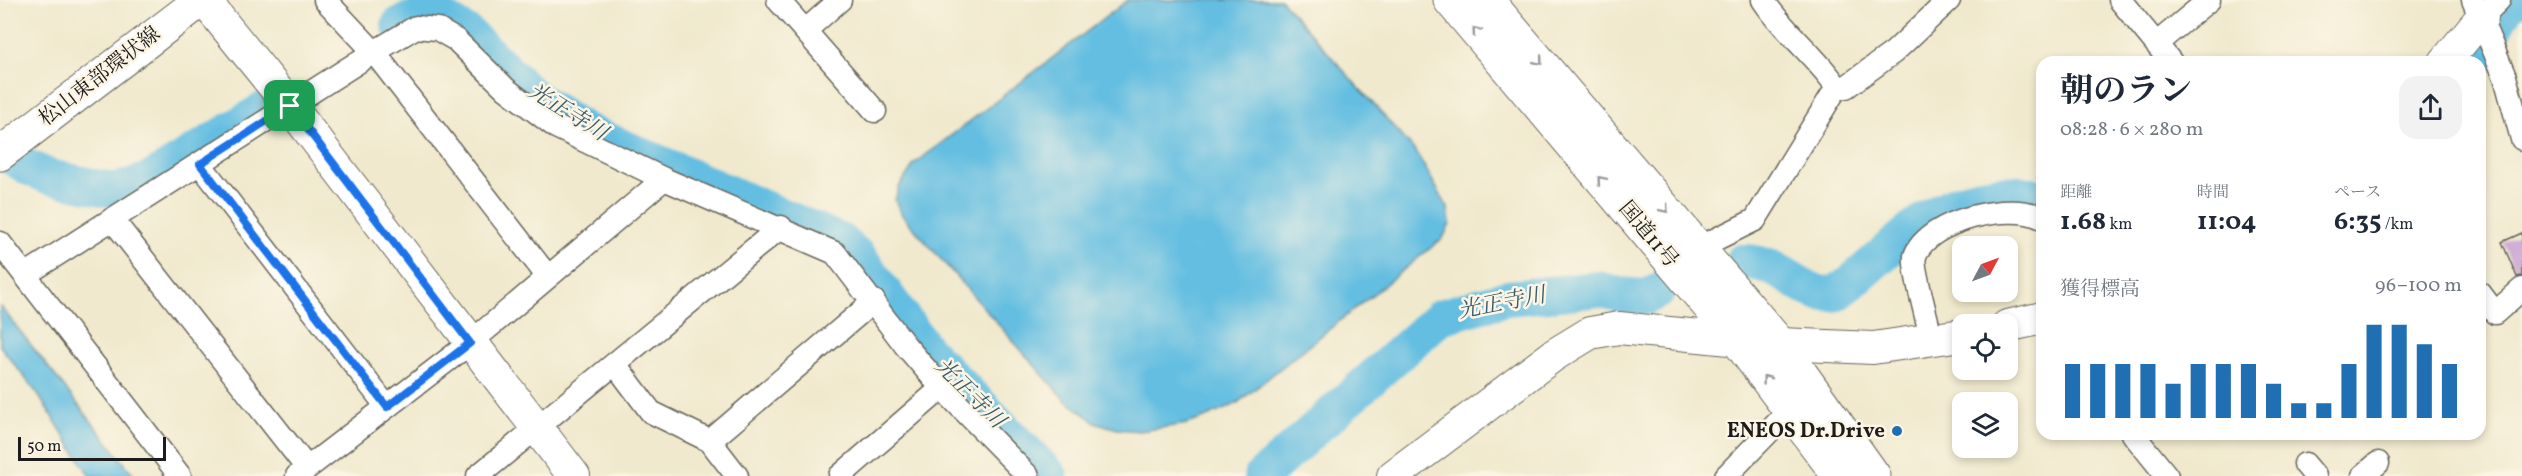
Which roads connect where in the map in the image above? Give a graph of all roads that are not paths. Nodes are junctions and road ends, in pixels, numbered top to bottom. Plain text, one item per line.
1 (202, 0) edge
2 (325, 0) edge
3 (778, 0) edge
4 (840, 0) edge
5 (1450, 0) edge
6 (1487, 0) edge
7 (1763, 0) edge
8 (1949, 0) edge
9 (2120, 0) edge
10 (2209, 0) edge
11 (2484, 6) edge
12 (805, 31) junction
13 (2156, 44) junction
14 (374, 52) junction
15 (2166, 56) edge
16 (2449, 56) edge
17 (1837, 87) junction
18 (290, 106) junction
19 (875, 111) dead end
20 (2522, 139) edge
21 (7, 142) edge
22 (200, 164) junction
23 (664, 179) junction
24 (2036, 216) edge
25 (112, 219) junction
26 (781, 227) junction
27 (0, 243) edge
28 (1698, 248) junction
29 (25, 275) junction
30 (548, 277) junction
31 (2522, 289) edge
32 (874, 301) junction
33 (2486, 301) edge
34 (2036, 319) edge
35 (2018, 323) edge
36 (1735, 338) junction
37 (1947, 338) edge
38 (470, 343) junction
39 (1780, 344) junction
40 (615, 364) junction
41 (942, 388) junction
42 (387, 407) junction
43 (1790, 410) junction
44 (536, 428) junction
45 (2138, 440) edge
46 (710, 441) junction
47 (302, 472) edge
48 (1018, 473) edge
49 (180, 476) edge
50 (478, 476) edge
51 (574, 476) edge
52 (737, 476) edge
53 (840, 476) edge
54 (1394, 476) edge
55 (1726, 476) edge
56 (1839, 476) edge
57 (1874, 476) edge
58 (2167, 476) edge

1 - 18 street
1 - 21 main road, 松山東部環状線
2 - 14 street
3 - 12 street
4 - 12 street
36 -> 5 main road, 国道11号
6 -> 28 main road, 国道11号
7 - 17 street
8 - 17 street
9 - 13 street
10 - 13 street
11 - 16 street
11 - 20 street
12 - 19 street
13 - 15 street
14 - 18 street
14 - 23 street
14 - 30 street
17 - 28 street
18 - 22 street
18 - 38 street
22 - 25 street
22 - 42 street
23 - 26 street
23 - 30 street
24 - 37 street
25 - 29 street
25 - 47 street
26 - 32 street
26 - 40 street
27 - 29 street
28 - 39 main road, 国道11号
29 - 49 street
30 - 38 street
31 - 33 street
32 - 41 street
32 - 46 street
34 - 35 street
36 - 39 street
43 -> 36 main road, 国道11号
36 - 54 street
37 - 39 street
38 - 42 street
38 - 44 street
39 - 57 main road, 国道11号
40 - 44 street
40 - 46 street
41 - 48 street
41 - 53 street
42 - 47 street
43 - 55 street
43 - 56 main road, 国道11号
44 - 50 street
44 - 51 street
45 - 58 street
46 - 52 street

